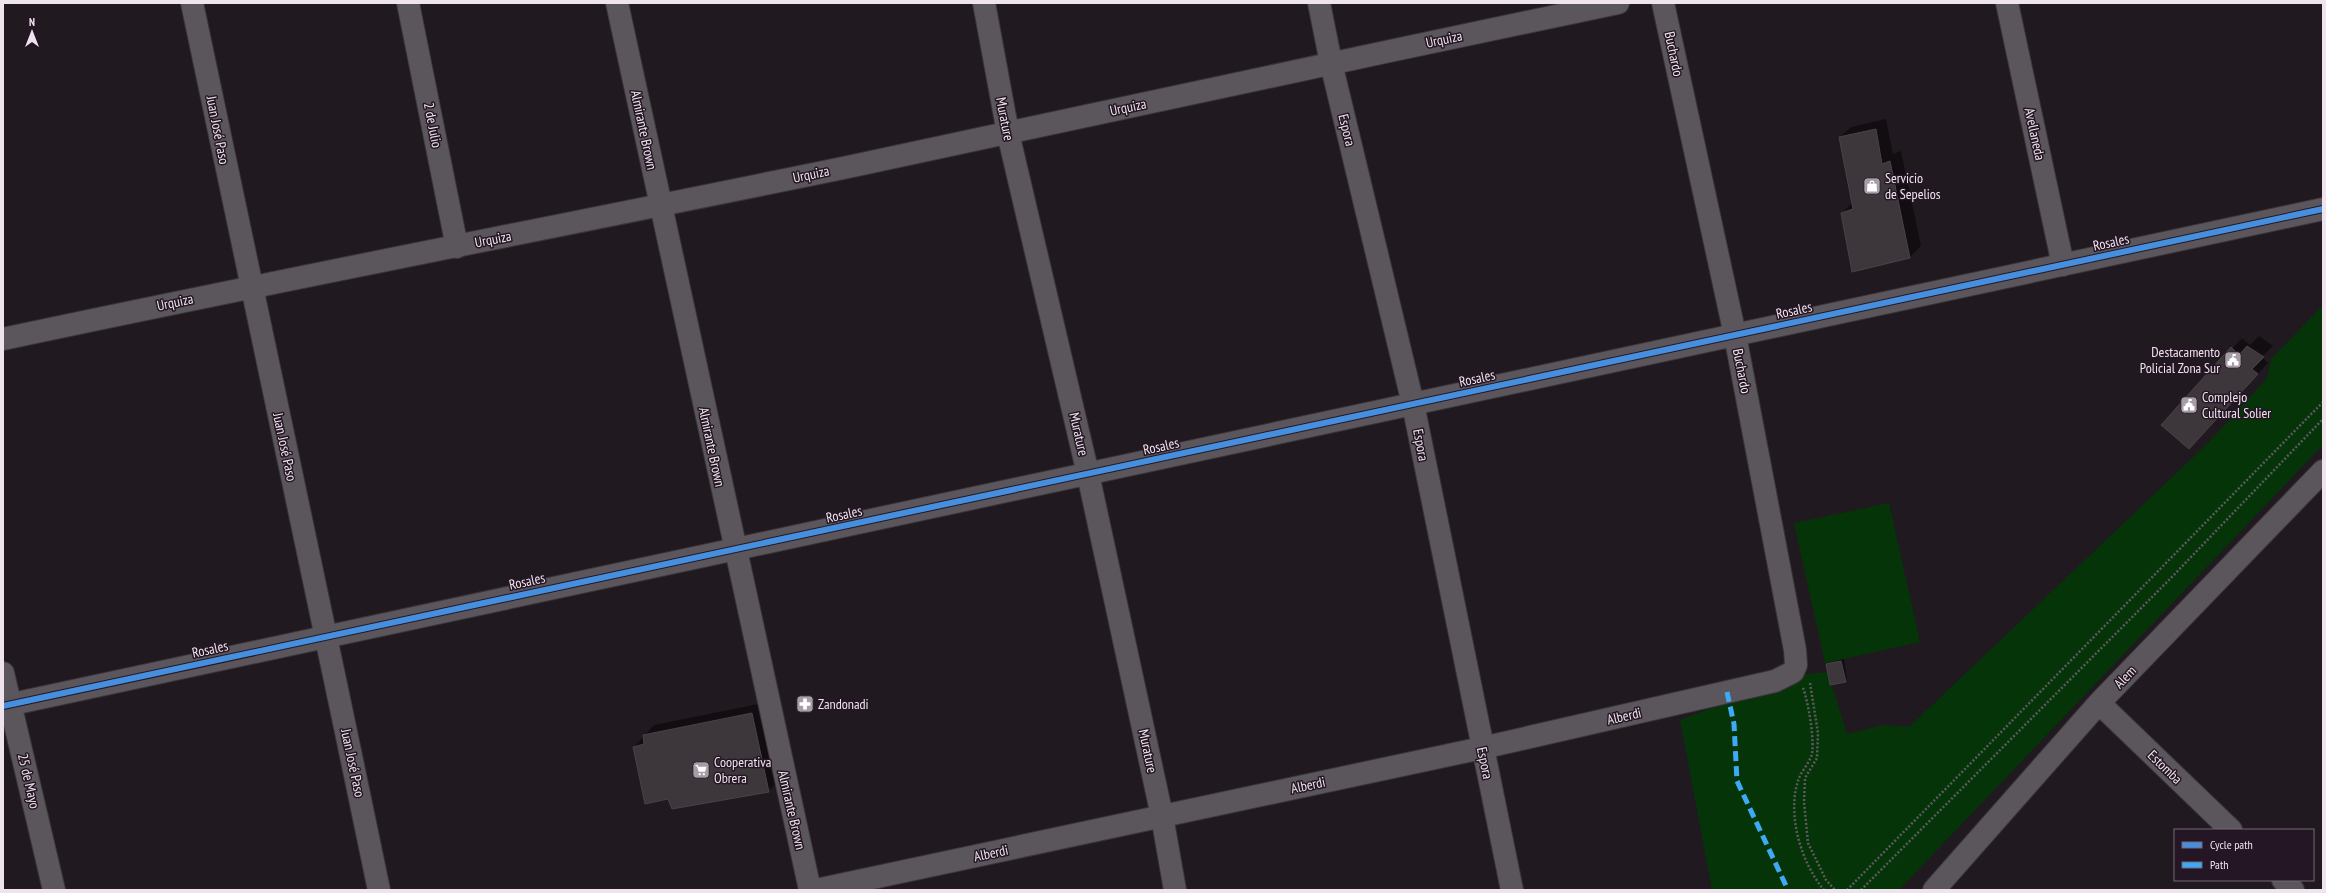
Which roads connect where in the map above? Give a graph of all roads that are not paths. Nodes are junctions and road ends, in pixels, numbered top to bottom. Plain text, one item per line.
1 (192, 3) edge
2 (408, 3) edge
3 (616, 3) edge
4 (984, 3) edge
5 (1318, 3) edge
6 (1617, 3) edge
7 (1662, 3) edge
8 (2007, 3) edge
9 (1331, 63) junction
10 (1008, 133) junction
11 (660, 206) junction
12 (2323, 209) edge
13 (457, 246) junction
14 (2063, 265) junction
15 (250, 286) junction
16 (1735, 335) junction
17 (3, 339) edge
18 (1413, 404) junction
19 (2323, 471) edge
20 (1088, 474) junction
21 (734, 549) junction
22 (326, 636) junction
23 (1795, 669) joint
24 (3, 673) edge
25 (2099, 703) junction
26 (7, 705) edge
27 (1482, 748) junction
28 (1162, 816) junction
29 (2230, 829) edge
30 (2284, 881) edge
31 (54, 890) edge
32 (379, 890) edge
33 (810, 890) edge
34 (816, 890) edge
35 (1175, 890) edge
36 (1512, 890) edge
37 (1934, 890) edge
38 (2293, 890) edge

1 - 15 street, Juan José Paso
2 - 13 street, 2 de Julio
3 - 11 street, Almirante Brown
4 - 10 street, Murature
5 - 9 street, Espora
6 - 9 street, Urquiza
7 - 16 street, Buchardo
8 - 14 street, Avellaneda
9 - 10 street, Urquiza
9 - 18 street, Espora
10 - 11 street, Urquiza
10 - 20 street, Murature
11 - 13 street, Urquiza
11 - 21 street, Almirante Brown
12 - 14 street, Rosales
13 - 15 street, Urquiza
14 - 16 street, Rosales
15 - 17 street, Urquiza
15 - 22 street, Juan José Paso
16 - 18 street, Rosales
16 - 23 street, Buchardo
18 - 20 street, Rosales
18 - 27 street, Espora
19 - 25 street, Alem
20 - 21 street, Rosales
20 - 28 street, Murature
21 - 22 street, Rosales
21 - 33 street, Almirante Brown
22 - 26 street, Rosales
22 - 32 street, Juan José Paso
23 - 27 street, Alberdi
24 - 26 street, 25 de Mayo
25 - 29 street, Estomba
25 - 37 street, Alem
26 - 31 street, 25 de Mayo
27 - 28 street, Alberdi
27 - 36 street, Espora
28 - 34 street, Alberdi
28 - 35 street, Murature
30 - 38 street

